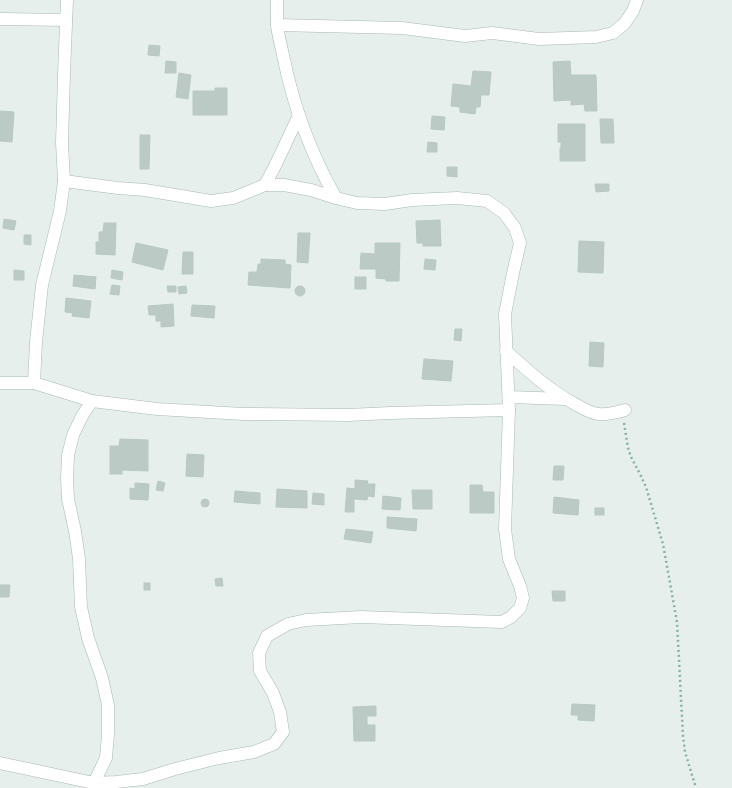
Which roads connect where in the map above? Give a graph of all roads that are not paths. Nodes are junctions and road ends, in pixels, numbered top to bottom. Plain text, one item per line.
1 (67, 0) edge
2 (277, 0) edge
3 (637, 0) edge
4 (0, 19) edge
5 (66, 20) junction
6 (277, 25) junction
7 (298, 115) junction
8 (64, 181) junction
9 (265, 185) junction
10 (336, 198) junction
11 (506, 351) junction
12 (0, 382) edge
13 (34, 383) junction
14 (509, 397) junction
15 (567, 399) junction
16 (92, 401) junction
17 (509, 410) junction
18 (625, 410) road end
19 (0, 763) edge
20 (94, 783) junction

1 - 5 street
2 - 6 street
3 - 6 street
4 - 5 street
5 - 8 street
6 - 7 street
7 - 9 street
7 - 10 street
8 - 9 street
8 - 13 street
9 - 10 street
10 - 11 street
11 - 14 street
11 - 15 street
12 - 13 street
13 - 16 street
14 - 15 street
14 - 17 street
15 - 18 street
16 - 17 street
16 - 20 street
17 - 20 street
19 - 20 street

